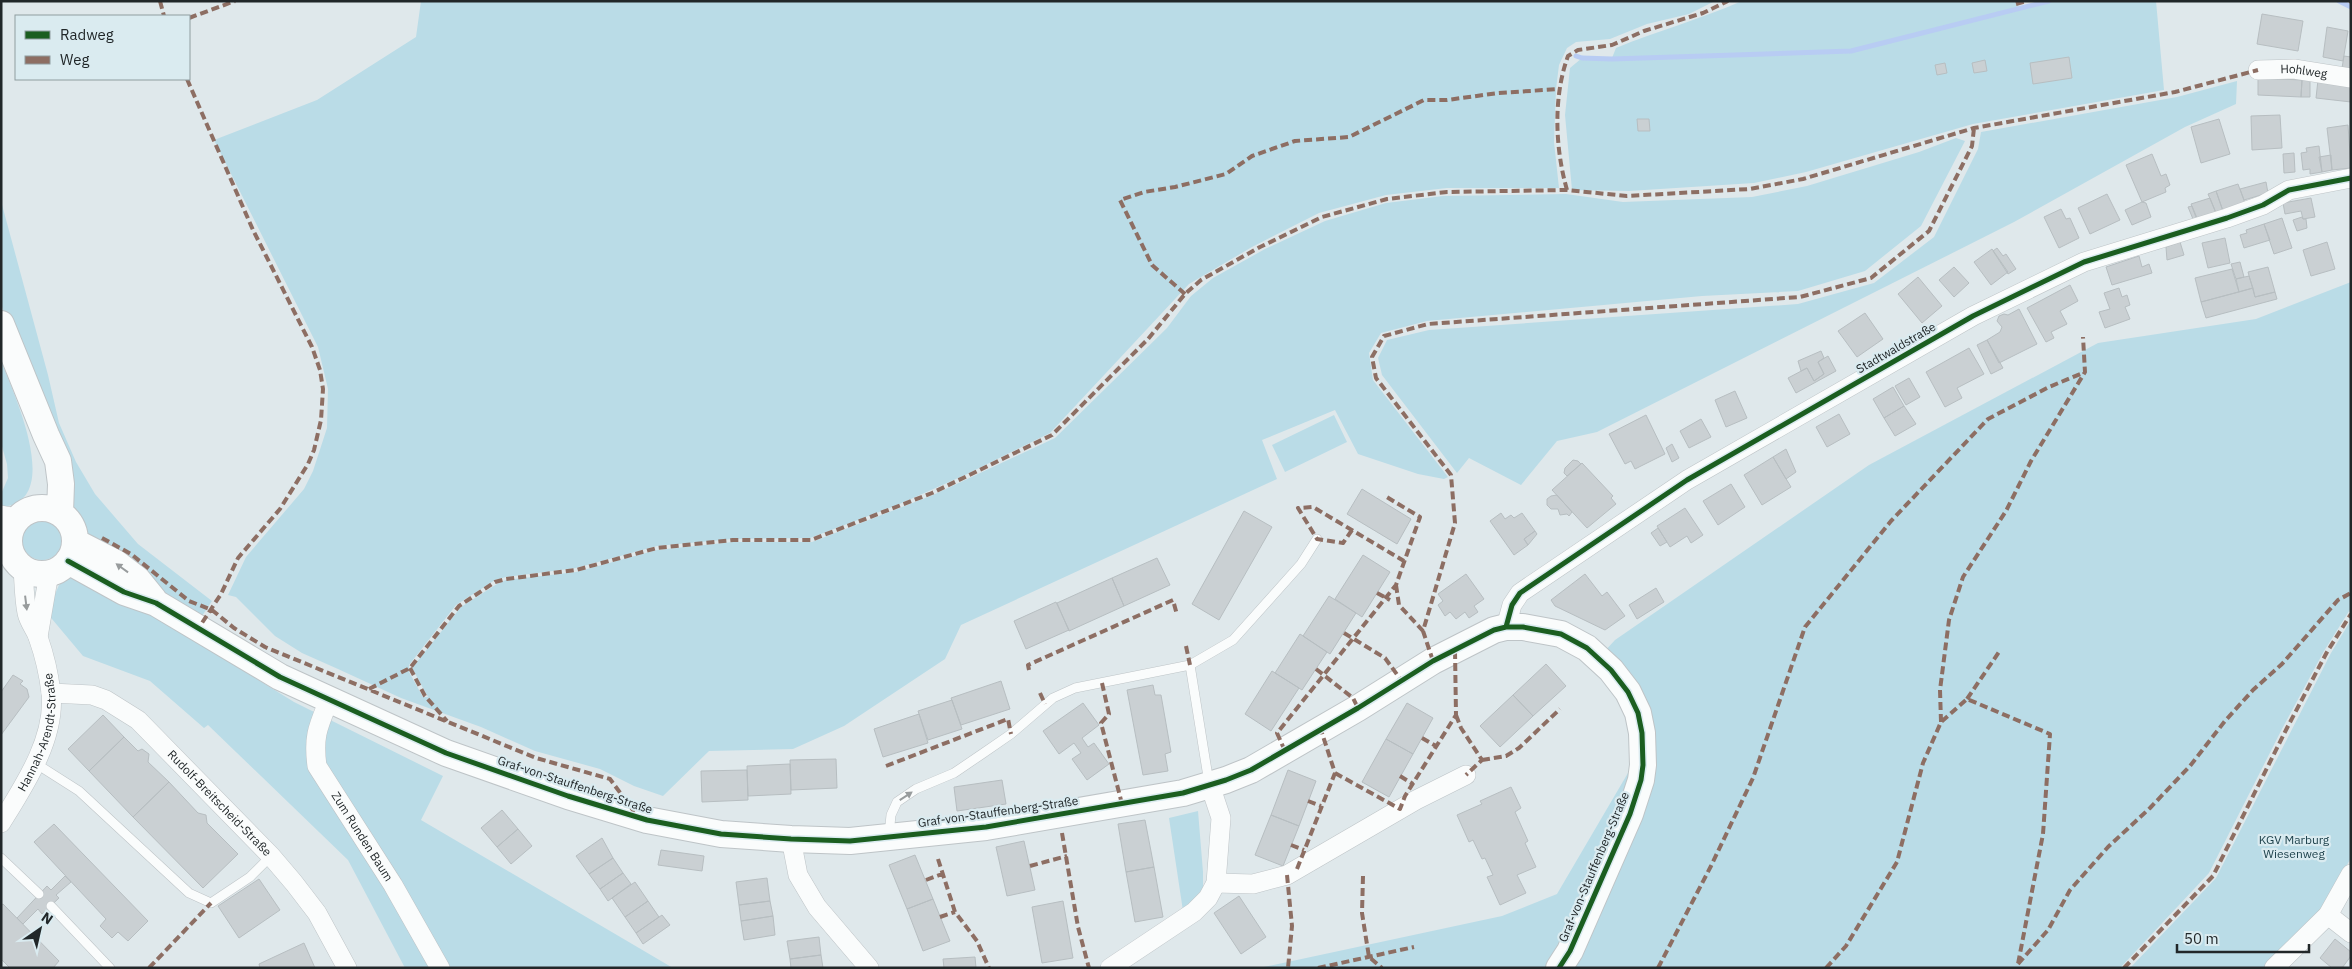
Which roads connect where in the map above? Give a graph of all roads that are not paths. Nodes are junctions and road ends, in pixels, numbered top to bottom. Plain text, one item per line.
1 (2258, 70) dead end
2 (2351, 78) edge
3 (2351, 178) edge
4 (1, 324) edge
5 (21, 522) edge
6 (1318, 539) dead end
7 (64, 559) junction
8 (23, 567) junction
9 (1506, 627) junction
10 (38, 637) junction
11 (1190, 665) junction
12 (51, 693) junction
13 (329, 700) junction
14 (35, 762) junction
15 (1466, 775) dead end
16 (1210, 785) junction
17 (1, 823) edge
18 (888, 838) junction
19 (791, 839) junction
20 (271, 856) junction
21 (1, 858) edge
22 (2351, 874) edge
23 (1216, 883) junction
24 (39, 894) dead end
25 (51, 906) dead end
26 (2328, 915) junction
27 (2351, 933) edge
28 (110, 968) edge
29 (348, 968) edge
30 (440, 968) edge
31 (869, 968) edge
32 (1110, 968) edge
33 (1559, 968) edge
34 (2274, 968) edge

1 - 2 street, Hohlweg
3 - 9 street, Stadtwaldstraße
4 - 5 street
5 - 7 street
5 - 8 street
6 - 11 lane
7 - 8 street, Graf-von-Stauffenberg-Straße
7 - 10 street, Hannah-Arendt-Straße
7 - 13 street, Graf-von-Stauffenberg-Straße
8 -> 10 street, Hannah-Arendt-Straße
9 - 16 street, Graf-von-Stauffenberg-Straße
9 - 33 street, Graf-von-Stauffenberg-Straße
10 - 12 street, Hannah-Arendt-Straße
11 - 16 lane
18 -> 11 lane
12 - 14 street, Hannah-Arendt-Straße
12 - 20 street, Rudolf-Breitscheid-Straße
13 - 19 street, Graf-von-Stauffenberg-Straße
13 - 30 street, Zum Runden Baum
14 - 17 street, Hannah-Arendt-Straße
14 - 20 lane
15 - 23 street
16 - 18 street, Graf-von-Stauffenberg-Straße
16 - 23 street
18 - 19 street, Graf-von-Stauffenberg-Straße
19 - 31 street
20 - 29 street, Rudolf-Breitscheid-Straße
21 - 24 lane
22 - 26 street
23 - 32 street
25 - 28 lane
26 - 27 street
26 - 34 street

